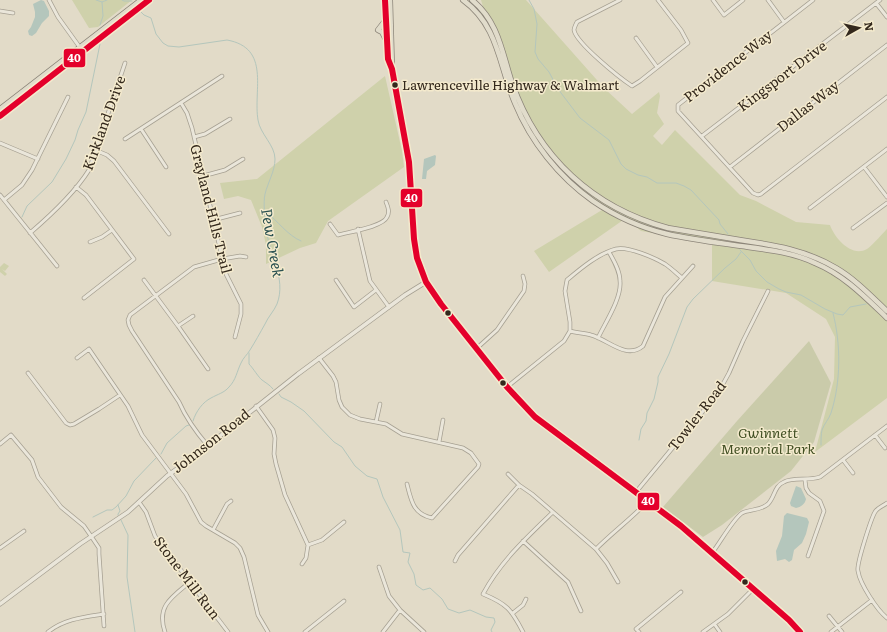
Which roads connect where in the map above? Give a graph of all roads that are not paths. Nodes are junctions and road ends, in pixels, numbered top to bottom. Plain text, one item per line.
1 (49, 0) edge
2 (141, 0) edge
3 (149, 0) edge
4 (385, 0) edge
5 (390, 0) edge
6 (463, 0) edge
7 (472, 0) edge
8 (620, 0) edge
9 (658, 0) edge
10 (713, 0) edge
11 (743, 0) edge
12 (768, 0) edge
13 (812, 0) edge
14 (880, 0) edge
15 (876, 3) junction
16 (0, 11) edge
17 (13, 13) dead end
18 (887, 17) edge
19 (386, 20) junction
20 (784, 22) junction
21 (636, 38) dead end
22 (386, 42) junction
23 (887, 45) edge
24 (81, 49) junction
25 (125, 63) dead end
26 (504, 63) junction
27 (657, 67) junction
28 (392, 69) junction
29 (222, 76) dead end
30 (68, 97) dead end
31 (887, 97) edge
32 (181, 103) junction
33 (0, 109) edge
34 (0, 116) edge
35 (230, 119) dead end
36 (141, 129) junction
37 (533, 134) junction
38 (702, 136) junction
39 (194, 137) junction
40 (125, 139) dead end
41 (0, 143) edge
42 (887, 149) edge
43 (95, 150) junction
44 (38, 159) junction
45 (243, 159) dead end
46 (166, 167) dead end
47 (730, 167) junction
48 (864, 167) junction
49 (203, 176) junction
50 (76, 187) junction
51 (0, 195) edge
52 (887, 197) edge
53 (4, 200) junction
54 (386, 202) dead end
55 (887, 203) edge
56 (810, 208) dead end
57 (240, 213) dead end
58 (213, 220) junction
59 (330, 224) dead end
60 (853, 228) dead end
61 (358, 229) junction
62 (112, 230) junction
63 (30, 233) junction
64 (169, 234) dead end
65 (90, 242) dead end
66 (609, 252) junction
67 (246, 257) dead end
68 (222, 259) junction
69 (57, 266) dead end
70 (693, 266) dead end
71 (523, 276) dead end
72 (682, 278) junction
73 (144, 280) dead end
74 (336, 280) dead end
75 (426, 282) junction
76 (376, 290) junction
77 (768, 291) dead end
78 (156, 296) junction
79 (84, 298) dead end
80 (389, 307) junction
81 (887, 311) edge
82 (193, 316) dead end
83 (887, 318) edge
84 (178, 326) junction
85 (570, 332) junction
86 (235, 337) dead end
87 (598, 338) junction
88 (476, 348) junction
89 (77, 358) dead end
90 (319, 358) junction
91 (208, 369) dead end
92 (28, 374) dead end
93 (507, 387) junction
94 (120, 394) junction
95 (380, 404) dead end
96 (256, 406) junction
97 (443, 420) dead end
98 (376, 422) junction
99 (887, 426) edge
100 (875, 436) junction
101 (439, 442) junction
102 (0, 444) edge
103 (208, 446) junction
104 (885, 448) dead end
105 (843, 460) junction
106 (171, 473) junction
107 (853, 473) dead end
108 (508, 474) dead end
109 (805, 480) junction
110 (407, 484) dead end
111 (519, 485) junction
112 (636, 492) junction
113 (231, 501) dead end
114 (648, 501) junction
115 (139, 502) junction
116 (887, 503) edge
117 (552, 512) junction
118 (344, 522) dead end
119 (213, 530) junction
120 (24, 531) dead end
121 (91, 536) junction
122 (523, 542) junction
123 (308, 545) junction
124 (0, 548) edge
125 (596, 549) junction
126 (712, 553) junction
127 (808, 556) dead end
128 (455, 561) dead end
129 (302, 564) dead end
130 (379, 567) dead end
131 (190, 582) junction
132 (618, 582) dead end
133 (753, 589) junction
134 (681, 592) dead end
135 (526, 599) dead end
136 (872, 600) junction
137 (344, 601) dead end
138 (0, 604) edge
139 (400, 610) junction
140 (581, 611) dead end
141 (513, 613) junction
142 (104, 614) junction
143 (829, 616) dead end
144 (887, 618) edge
145 (715, 625) junction
146 (104, 626) dead end
147 (838, 627) junction
148 (48, 632) edge
149 (165, 632) edge
150 (228, 632) edge
151 (268, 632) edge
152 (305, 632) edge
153 (383, 632) edge
154 (424, 632) edge
155 (523, 632) edge
156 (639, 632) edge
157 (703, 632) edge
158 (720, 632) edge
159 (800, 632) edge
160 (831, 632) edge
161 (842, 632) edge

1 - 24 street
2 - 24 main road
3 - 24 main road
4 - 19 main road
5 - 28 main road
6 - 26 main road
7 - 26 main road
8 - 27 street
9 - 27 street
10 - 11 street
12 - 20 street
13 - 20 street, Providence Way
14 - 15 street, Kingsport Drive
15 - 18 street
15 - 38 street, Kingsport Drive
16 - 17 street
19 - 22 main road
19 - 22 main road
20 - 38 street, Providence Way
21 - 27 street
22 - 28 main road
23 - 47 street, Dallas Way
24 - 33 main road
24 - 34 main road
25 - 43 street, Kirkland Drive
26 - 37 main road
28 - 75 main road
29 - 32 street
30 - 44 street
31 - 47 street, Providence Way
32 - 36 street
32 - 39 street, Grayland Hills Trail
35 - 39 street
36 - 40 street
36 - 46 street
37 - 81 main road
37 - 83 main road
38 - 47 street, Providence Way
39 - 49 street, Grayland Hills Trail
41 - 44 street
42 - 48 street
43 - 50 street, Kirkland Drive
43 - 64 street
44 - 53 street
45 - 49 street
48 - 52 street
48 - 56 street
49 - 58 street, Grayland Hills Trail
50 - 62 street
50 - 63 street, Kirkland Drive
51 - 53 street
53 - 63 street
54 - 61 street
55 - 60 street
57 - 58 street
58 - 68 street, Grayland Hills Trail
59 - 61 street
61 - 76 street
62 - 65 street
62 - 79 street
63 - 69 street
66 - 72 street
66 - 85 street
66 - 87 street
67 - 68 street
68 - 78 street
68 - 86 street, Grayland Hills Trail
70 - 72 street
71 - 88 street
72 - 87 street
73 - 78 street
74 - 76 street
75 - 80 street, Johnson Road
75 - 88 main road
76 - 80 street
77 - 112 street, Towler Road
78 - 84 street
78 - 103 street
80 - 90 street, Johnson Road
82 - 84 street
84 - 91 street
85 - 87 street
85 - 93 street
88 - 93 main road
89 - 94 street
90 - 96 street, Johnson Road
90 - 98 street
92 - 94 street
93 - 112 main road
94 - 106 street
95 - 98 street
96 - 103 street, Johnson Road
96 - 123 street
97 - 101 street
98 - 101 street
99 - 100 street
100 - 104 street
100 - 105 street
101 - 110 street
102 - 121 street
103 - 106 street, Johnson Road
105 - 107 street
105 - 109 street
106 - 115 street, Johnson Road
106 - 119 street
108 - 111 street
109 - 126 street
109 - 127 street
111 - 117 street
111 - 128 street
112 - 114 main road
113 - 119 street
114 - 125 street
114 - 126 main road
115 - 121 street, Johnson Road
115 - 131 street, Stone Mill Run
116 - 136 street
117 - 122 street
117 - 125 street
118 - 123 street
119 - 151 street
120 - 124 street
121 - 138 street, Johnson Road
121 - 142 street
122 - 140 street
122 - 141 street
123 - 129 street
125 - 132 street
126 - 133 main road
130 - 139 street
131 - 149 street
131 - 150 street, Stone Mill Run
133 - 145 street
133 - 159 main road
134 - 156 street
135 - 141 street
136 - 144 street
136 - 147 street
137 - 152 street
139 - 153 street
139 - 154 street
141 - 155 street
142 - 146 street
142 - 148 street
143 - 147 street
145 - 157 street
145 - 158 street
147 - 160 street
147 - 161 street

